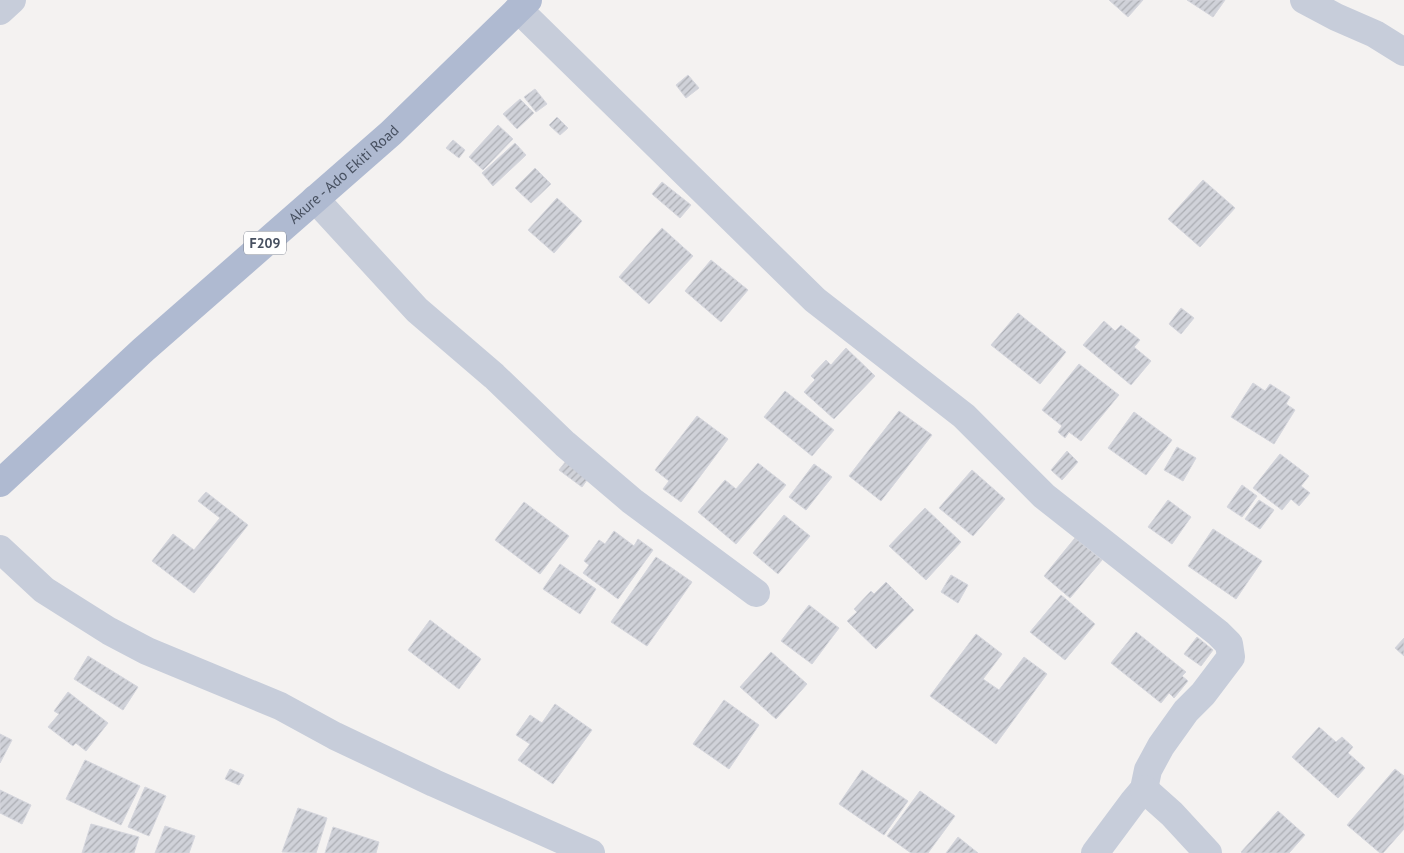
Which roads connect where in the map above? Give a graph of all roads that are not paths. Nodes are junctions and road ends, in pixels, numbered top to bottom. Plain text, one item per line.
1 (12, 0) edge
2 (1304, 0) edge
3 (523, 4) edge
4 (0, 11) edge
5 (1403, 50) edge
6 (315, 199) junction
7 (0, 483) edge
8 (0, 549) edge
9 (756, 593) dead end
10 (1144, 789) junction
11 (591, 853) edge
12 (1095, 853) edge
13 (1208, 853) edge

1 - 4 street
2 - 5 street
3 - 6 main road, Akure - Ado Ekiti Road / F209
3 - 10 street
6 - 7 main road, Akure - Ado Ekiti Road / F209
6 - 9 street
8 - 11 street
10 - 12 street
10 - 13 street

